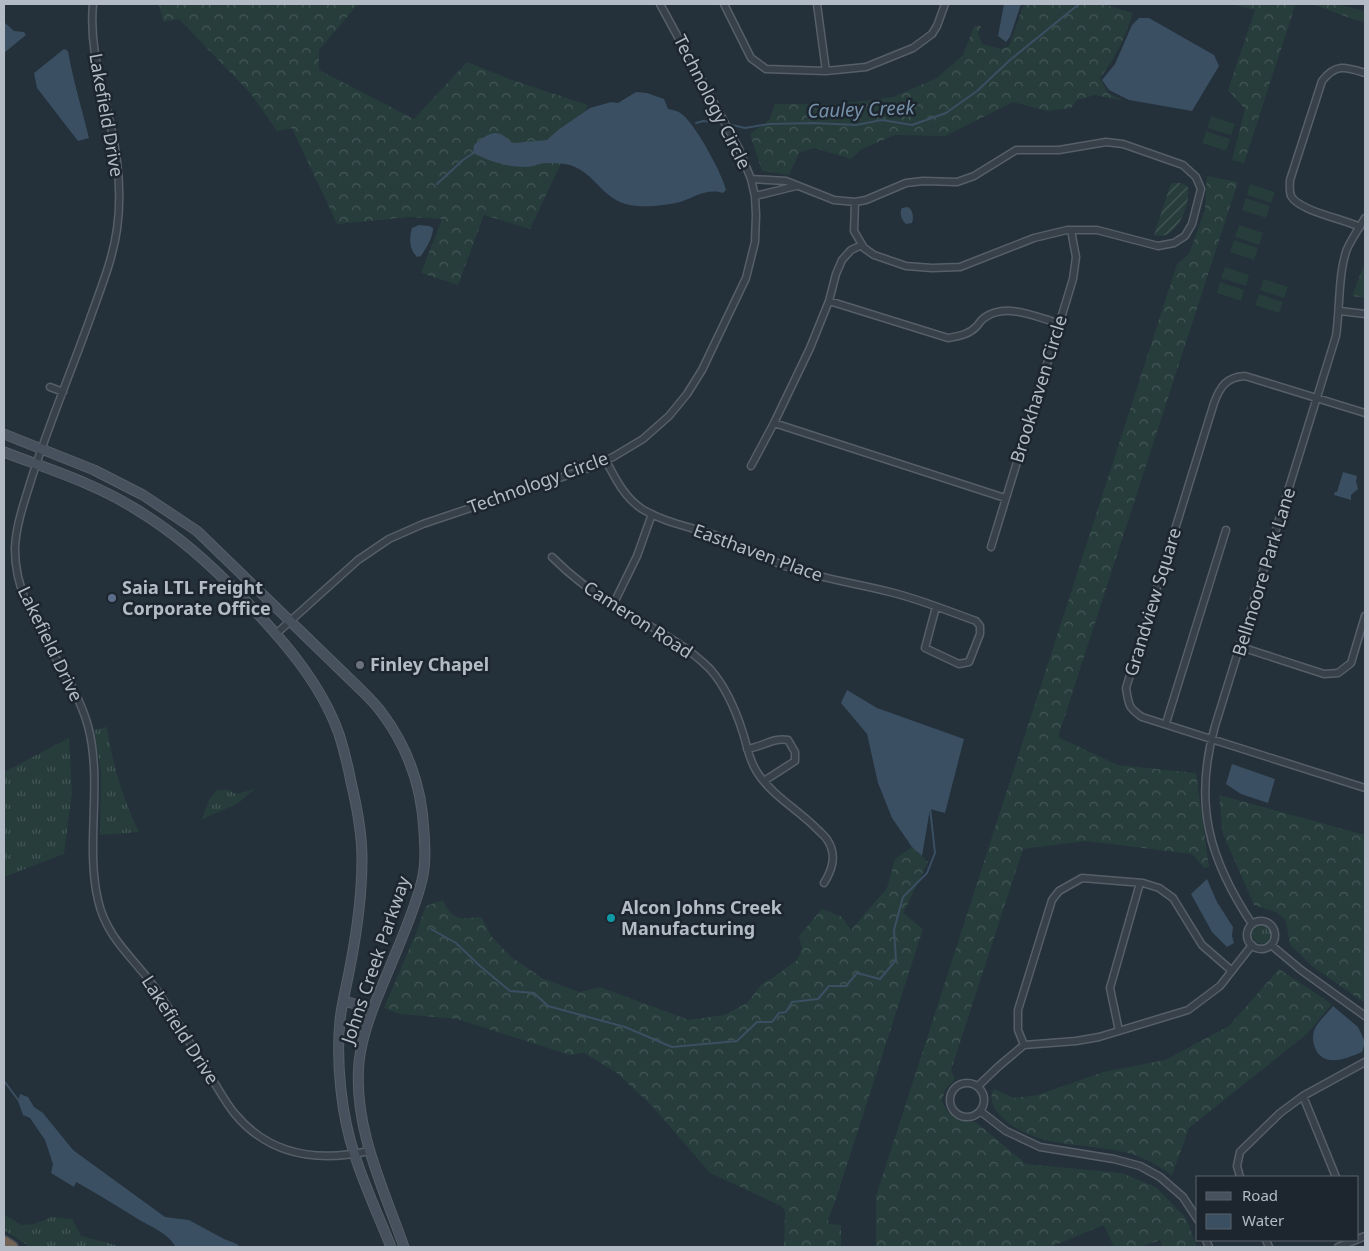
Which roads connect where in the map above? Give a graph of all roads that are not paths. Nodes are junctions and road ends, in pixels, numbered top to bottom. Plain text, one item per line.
1 (93, 4) edge
2 (660, 4) edge
3 (724, 4) edge
4 (817, 4) edge
5 (945, 4) edge
6 (826, 71) junction
7 (1365, 73) edge
8 (751, 179) junction
9 (778, 181) junction
10 (798, 186) junction
11 (779, 190) junction
12 (755, 196) junction
13 (855, 202) junction
14 (1365, 218) edge
15 (1360, 227) junction
16 (1071, 230) junction
17 (862, 245) junction
18 (829, 301) junction
19 (1340, 311) junction
20 (1365, 314) edge
21 (1058, 323) junction
22 (50, 387) dead end
23 (63, 392) junction
24 (1317, 398) junction
25 (1365, 413) edge
26 (774, 423) junction
27 (4, 434) edge
28 (41, 450) junction
29 (4, 452) edge
30 (606, 461) junction
31 (36, 464) junction
32 (751, 466) dead end
33 (1006, 498) junction
34 (652, 514) junction
35 (1226, 530) dead end
36 (991, 547) dead end
37 (552, 557) dead end
38 (613, 605) junction
39 (936, 607) junction
40 (1365, 616) edge
41 (292, 621) junction
42 (276, 633) junction
43 (1241, 647) junction
44 (1167, 720) dead end
45 (1212, 739) junction
46 (747, 749) junction
47 (764, 781) junction
48 (1365, 788) edge
49 (1140, 883) junction
50 (824, 884) dead end
51 (1252, 924) junction
52 (1252, 945) junction
53 (1271, 945) junction
54 (1232, 971) junction
55 (344, 1001) junction
56 (373, 1009) junction
57 (1365, 1016) edge
58 (1119, 1031) junction
59 (1024, 1045) junction
60 (1365, 1062) edge
61 (978, 1086) junction
62 (1303, 1096) junction
63 (980, 1110) junction
64 (369, 1151) junction
65 (354, 1154) junction
66 (1240, 1176) edge
67 (1336, 1176) edge
68 (1196, 1217) edge
69 (1351, 1241) edge
70 (4, 1242) edge
71 (12, 1247) edge
72 (391, 1247) edge
73 (404, 1247) edge
74 (1338, 1247) edge

1 - 23 street, Lakefield Drive
2 - 8 street, Technology Circle
3 - 6 street
4 - 6 street
5 - 6 street
7 - 15 street
8 - 9 street
8 - 12 street, Technology Circle
9 - 10 street
9 - 11 street
10 - 11 street
10 - 13 street
11 - 12 street
12 - 30 street, Technology Circle
13 - 16 street
13 - 17 street
14 - 15 street, Bellmoore Park Lane
15 - 19 street, Bellmoore Park Lane
16 - 17 street
16 - 21 street, Brookhaven Circle
17 - 18 street
18 - 21 street
18 - 26 street
19 - 20 street
19 - 24 street, Bellmoore Park Lane
21 - 33 street, Brookhaven Circle
22 - 23 street
23 - 28 street, Lakefield Drive
24 - 25 street, Grandview Square
24 - 43 street, Bellmoore Park Lane
24 - 45 street, Grandview Square
26 - 32 street
26 - 33 street
27 - 28 street, Johns Creek Parkway
28 - 31 street, Lakefield Drive
28 - 41 street, Johns Creek Parkway
29 - 31 street, Johns Creek Parkway
30 - 34 street, Easthaven Place
30 - 41 street, Technology Circle
31 - 42 street, Johns Creek Parkway
31 - 65 street, Lakefield Drive
33 - 36 street, Brookhaven Circle
34 - 38 street
34 - 39 street, Easthaven Place
35 - 44 street
37 - 38 street, Cameron Road
38 - 46 street, Cameron Road
39 - 39 street, Easthaven Place
40 - 43 street
41 - 42 street, Technology Circle
41 - 56 street, Johns Creek Parkway
42 - 55 street, Johns Creek Parkway
43 - 45 street, Bellmoore Park Lane
45 - 48 street, Grandview Square
45 - 51 street, Bellmoore Park Lane
46 - 47 street, Cameron Road
46 - 47 street
47 - 50 street, Cameron Road
49 - 54 street
49 - 58 street
49 - 59 street
51 - 52 street
51 - 53 street
52 - 53 street
52 - 54 street
53 - 57 street
54 - 58 street
55 - 56 street
55 - 65 street, Johns Creek Parkway
56 - 64 street, Johns Creek Parkway
58 - 59 street
59 - 61 street
60 - 62 street
61 - 63 street
61 - 63 street
62 - 66 street
62 - 67 street
63 - 68 street
64 - 65 street, Lakefield Drive
64 - 73 street, Johns Creek Parkway
65 - 72 street, Johns Creek Parkway
69 - 74 street
70 - 71 highway

